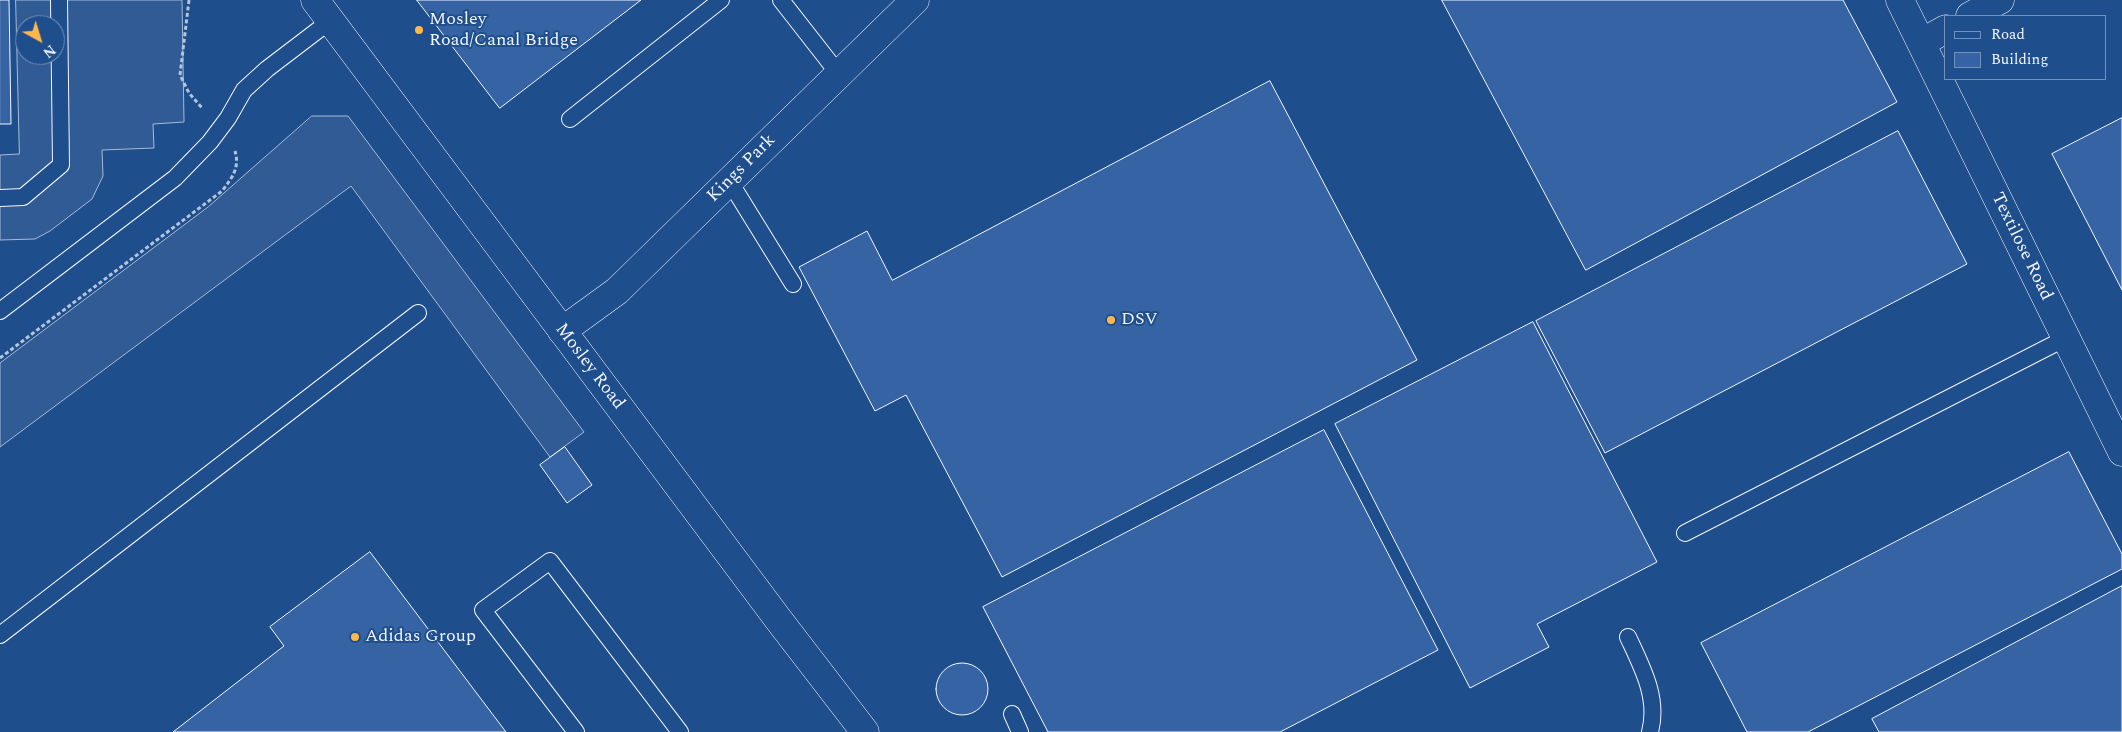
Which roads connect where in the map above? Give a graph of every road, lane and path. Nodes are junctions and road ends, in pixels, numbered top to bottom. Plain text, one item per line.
1 (59, 0) edge
2 (189, 0) edge
3 (721, 0) edge
4 (781, 0) edge
5 (915, 0) edge
6 (1900, 0) edge
7 (2000, 0) edge
8 (322, 10) edge
9 (1972, 15) edge
10 (1944, 30) edge
11 (1921, 43) junction
12 (838, 74) junction
13 (570, 119) dead end
14 (222, 126) junction
15 (730, 182) junction
16 (0, 198) edge
17 (793, 284) dead end
18 (0, 311) edge
19 (418, 313) dead end
20 (562, 331) junction
21 (2066, 338) junction
22 (0, 358) edge
23 (2122, 452) edge
24 (1685, 533) dead end
25 (0, 635) edge
26 (1628, 637) dead end
27 (1012, 714) dead end
28 (576, 732) edge
29 (680, 732) edge
30 (865, 732) edge
31 (1020, 732) edge
32 (1650, 732) edge

1 - 16 lane
2 - 14 path
3 - 13 lane
4 - 12 lane
5 - 12 street, Kings Park
6 - 11 street, Textilose Road
7 - 9 street
8 - 14 lane
8 - 20 street, Mosley Road
10 - 11 street
11 - 21 street, Textilose Road
12 - 15 street, Kings Park
14 - 18 lane
14 - 22 path
15 - 17 lane
15 - 20 street, Kings Park
19 - 25 lane
20 - 30 street, Mosley Road
21 - 23 street, Textilose Road
21 - 24 lane
26 - 32 lane
27 - 31 lane
28 - 29 lane

